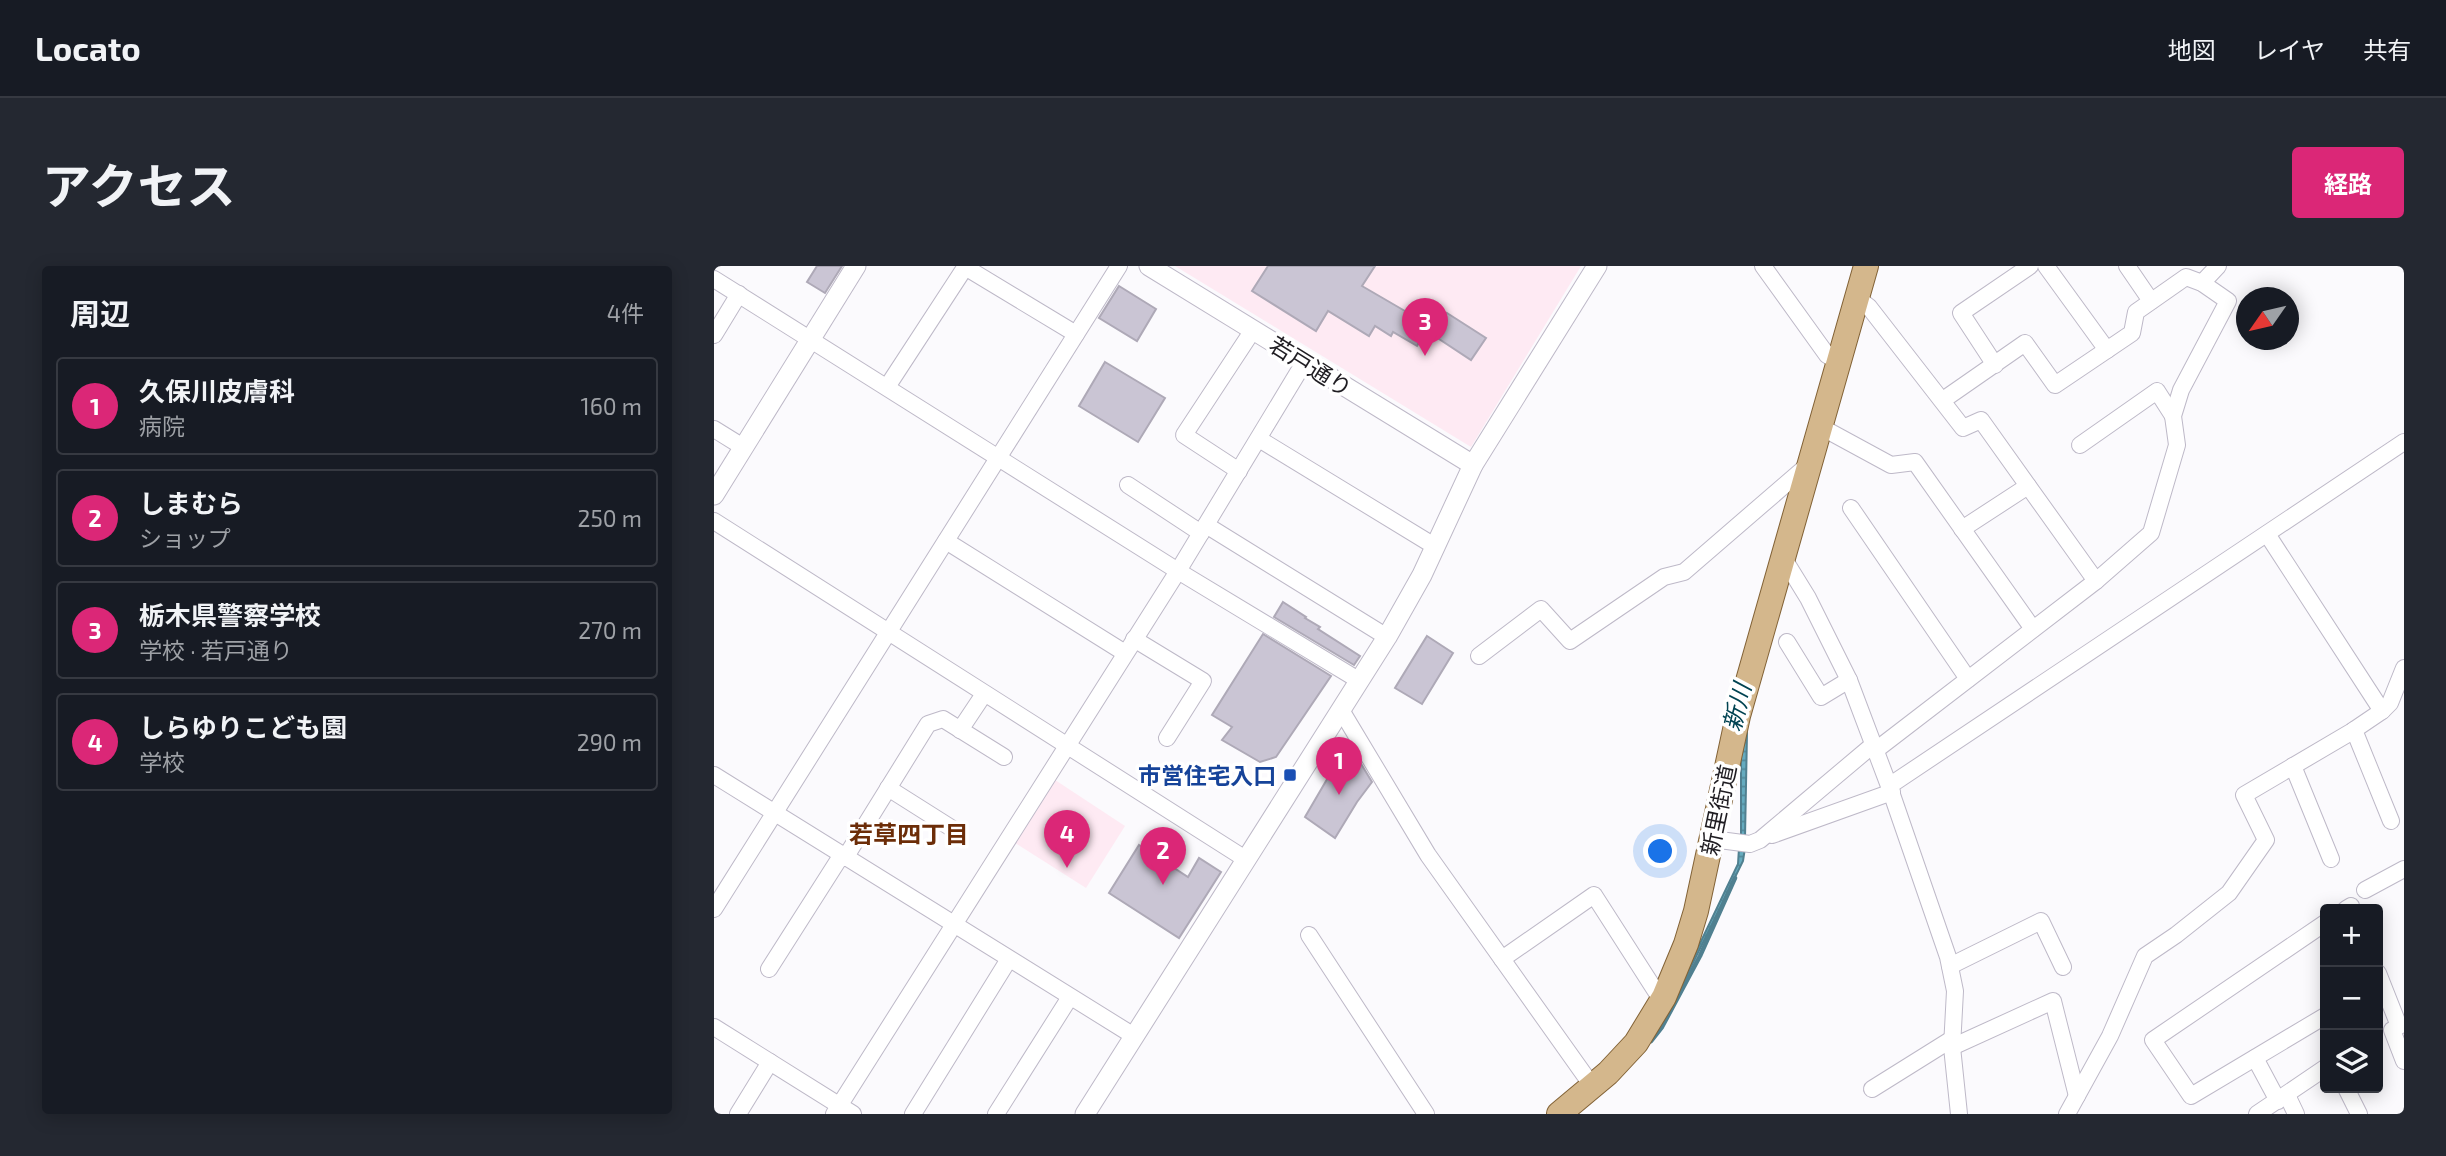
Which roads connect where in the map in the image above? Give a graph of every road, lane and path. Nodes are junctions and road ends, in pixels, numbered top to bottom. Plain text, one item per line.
1 (856, 266) edge
2 (965, 266) edge
3 (1119, 266) edge
4 (1149, 266) edge
5 (1597, 266) edge
6 (1763, 266) edge
7 (1866, 266) edge
8 (2030, 266) edge
9 (2046, 266) edge
10 (2127, 266) edge
11 (2218, 266) edge
12 (714, 279) edge
13 (2202, 283) junction
14 (739, 294) junction
15 (2151, 301) junction
16 (1863, 303) junction
17 (1253, 330) junction
18 (1076, 334) junction
19 (714, 335) edge
20 (811, 338) junction
21 (2107, 350) junction
22 (1305, 361) junction
23 (1839, 362) junction
24 (1995, 365) junction
25 (887, 387) junction
26 (1942, 400) junction
27 (2173, 416) junction
28 (714, 429) edge
29 (1826, 430) junction
30 (1259, 439) junction
31 (2404, 442) edge
32 (2080, 445) dead end
33 (743, 447) junction
34 (998, 458) junction
35 (1811, 463) junction
36 (1473, 465) junction
37 (1239, 471) junction
38 (1128, 485) dead end
39 (2028, 486) junction
40 (714, 495) edge
41 (1851, 508) dead end
42 (714, 521) edge
43 (1203, 529) junction
44 (1962, 529) junction
45 (2267, 534) junction
46 (946, 541) junction
47 (1436, 547) junction
48 (1788, 566) junction
49 (1178, 571) junction
50 (2096, 581) junction
51 (2033, 629) junction
52 (888, 634) junction
53 (1387, 637) junction
54 (1135, 639) junction
55 (1787, 642) dead end
56 (1125, 653) junction
57 (1479, 656) dead end
58 (2404, 668) edge
59 (1968, 679) junction
60 (1849, 680) junction
61 (1360, 681) junction
62 (984, 694) junction
63 (1341, 710) junction
64 (2382, 711) junction
65 (960, 730) junction
66 (2354, 730) junction
67 (1167, 738) dead end
68 (1066, 746) junction
69 (1875, 747) junction
70 (1004, 757) dead end
71 (2293, 766) junction
72 (714, 775) edge
73 (888, 788) junction
74 (1891, 789) junction
75 (774, 814) junction
76 (2391, 821) dead end
77 (956, 831) dead end
78 (1739, 841) junction
79 (843, 857) junction
80 (2332, 859) dead end
81 (1247, 860) junction
82 (2404, 869) edge
83 (2365, 890) dead end
84 (714, 909) edge
85 (953, 923) junction
86 (2320, 926) edge
87 (1309, 935) dead end
88 (1009, 959) junction
89 (1502, 959) junction
90 (1950, 965) junction
91 (2063, 967) dead end
92 (769, 969) dead end
93 (2383, 994) edge
94 (1070, 997) junction
95 (1662, 1001) junction
96 (2320, 1019) edge
97 (714, 1027) edge
98 (2393, 1029) edge
99 (1133, 1036) junction
100 (1952, 1043) junction
101 (2255, 1058) junction
102 (2404, 1061) edge
103 (770, 1062) junction
104 (2320, 1071) edge
105 (1593, 1087) junction
106 (1872, 1089) dead end
107 (2348, 1093) edge
108 (2077, 1096) junction
109 (2282, 1098) junction
110 (842, 1111) edge
111 (738, 1114) edge
112 (913, 1114) edge
113 (996, 1114) edge
114 (1084, 1114) edge
115 (1426, 1114) edge
116 (1559, 1114) edge
117 (1959, 1114) edge
118 (2067, 1114) edge
119 (2257, 1114) edge
120 (2296, 1114) edge
121 (2359, 1114) edge

1 - 20 street
2 - 18 street
2 - 25 street
3 - 18 street
4 - 17 street, 若戸通り
5 - 36 street
6 - 23 street
7 - 16 main road, 新里街道
8 - 24 street
9 - 21 street
10 - 15 street
11 - 13 street
12 - 14 street
13 - 15 street
13 - 27 street
14 - 19 street
14 - 20 street
15 - 21 street
16 - 23 main road, 新里街道
16 - 26 street
17 - 22 street, 若戸通り
17 - 37 street
18 - 34 street
20 - 25 street
20 - 33 street
21 - 24 street
22 - 30 street
22 - 36 street, 若戸通り
23 - 29 main road, 新里街道
24 - 26 street
25 - 34 street
26 - 39 street
27 - 32 street
27 - 50 street
28 - 33 street
29 - 35 main road, 新里街道
29 - 44 street
30 - 37 street
30 - 47 street
31 - 45 street
33 - 40 street
34 - 46 street
34 - 49 street
35 - 48 main road, 新里街道
35 - 57 street
36 - 47 street
37 - 43 street
38 - 43 street
39 - 44 street
39 - 50 street
41 - 59 street
42 - 52 street
43 - 49 street
43 - 53 street
44 - 51 street
45 - 64 street
45 - 74 street
46 - 52 street
46 - 56 street
47 - 53 street
48 - 60 street
48 - 78 main road, 新里街道
49 - 54 street
49 - 61 street
50 - 51 street
51 - 59 street
52 - 62 street
52 - 75 street
53 - 61 street
54 - 56 street
54 - 67 street
55 - 60 street
56 - 68 street
58 - 64 street
59 - 69 street
60 - 69 street
61 - 63 street
62 - 65 street
62 - 68 street
63 - 81 street
63 - 89 street
64 - 66 street
65 - 70 street
65 - 73 street
66 - 71 street
66 - 76 street
68 - 81 street
68 - 85 street
69 - 74 street
69 - 78 street
71 - 80 street
71 - 108 street
72 - 75 street
73 - 77 street
73 - 79 street
74 - 78 street
74 - 90 street
75 - 79 street
75 - 84 street
78 - 95 main road, 新里街道
79 - 85 street
79 - 92 street
81 - 99 street
82 - 83 street
85 - 88 street
85 - 110 street
86 - 101 street
87 - 115 street
88 - 94 street
88 - 112 street
89 - 95 street
89 - 105 street
90 - 91 street
90 - 100 street
93 - 98 street
94 - 99 street
94 - 113 street
95 - 105 main road, 新里街道
96 - 101 street
97 - 103 street
98 - 102 street
99 - 114 street
100 - 106 street
100 - 108 street
100 - 117 street
101 - 109 street
103 - 110 street
103 - 111 street
104 - 109 street
105 - 116 main road, 新里街道
107 - 121 street
108 - 118 street
109 - 119 street
109 - 120 street

